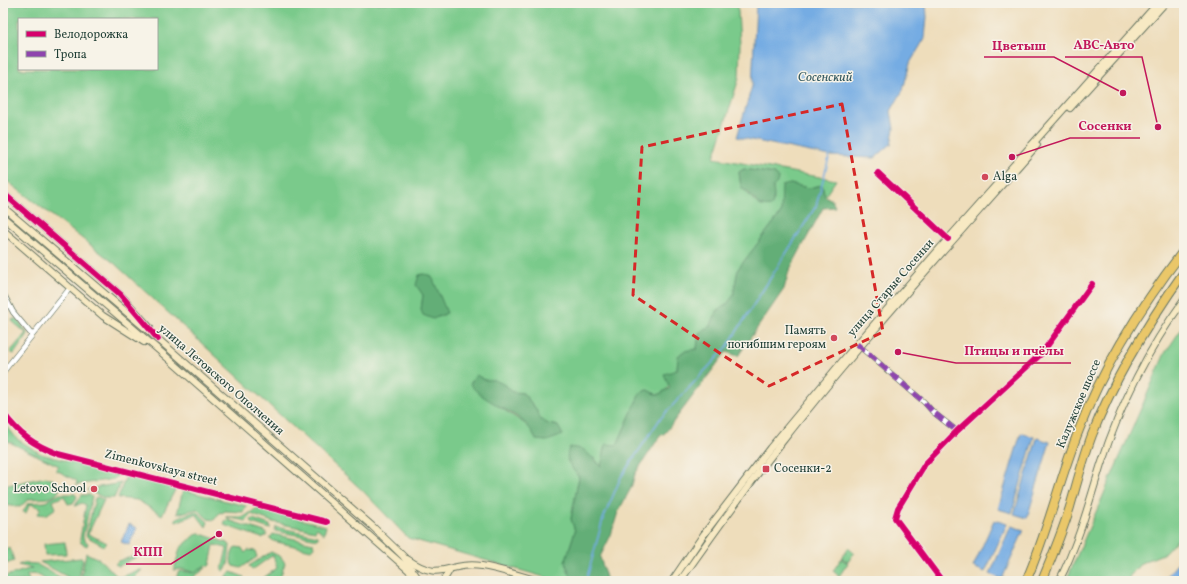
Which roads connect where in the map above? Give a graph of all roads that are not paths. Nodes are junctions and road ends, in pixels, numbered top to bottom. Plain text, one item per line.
1 (1158, 3) edge
2 (1164, 3) edge
3 (878, 173) dead end
4 (3, 192) edge
5 (3, 207) edge
6 (3, 217) edge
7 (3, 230) edge
8 (948, 239) junction
9 (1184, 250) edge
10 (1184, 272) edge
11 (1092, 284) dead end
12 (70, 288) junction
13 (3, 293) edge
14 (120, 294) junction
15 (1184, 300) edge
16 (119, 306) junction
17 (114, 312) junction
18 (103, 316) junction
19 (32, 335) junction
20 (158, 339) junction
21 (859, 345) junction
22 (162, 353) junction
23 (3, 372) edge
24 (3, 413) edge
25 (957, 431) junction
26 (327, 522) dead end
27 (403, 556) junction
28 (450, 570) junction
29 (419, 579) edge
30 (443, 581) edge
31 (538, 581) edge
32 (672, 581) edge
33 (680, 581) edge
34 (942, 581) edge
35 (1026, 581) edge
36 (1042, 581) edge
37 (1060, 581) edge

1 - 8 main road, улица Старые Сосенки
2 - 21 main road, улица Старые Сосенки
3 - 8 street
4 - 14 main road
5 - 16 main road, улица Летовского Ополчения
6 - 17 main road, улица Летовского Ополчения
7 - 12 main road
8 - 21 main road, улица Старые Сосенки
9 - 35 highway, Калужское шоссе
10 - 36 highway, Калужское шоссе
11 - 25 street
12 - 18 main road
12 - 19 street
13 - 19 street
14 - 16 main road
14 - 20 main road
15 - 37 main road
16 - 17 main road
16 - 20 main road, улица Летовского Ополчения
17 - 18 main road
17 - 22 main road, улица Летовского Ополчения
18 - 22 main road
19 - 23 street
20 - 27 main road, улица Летовского Ополчения
21 - 25 street
21 - 32 main road, улица Старые Сосенки
21 - 33 main road, улица Старые Сосенки
22 - 29 main road, улица Летовского Ополчения
24 - 26 street, Zimenkovskaya street
25 - 34 street
27 - 28 main road
27 - 29 main road, улица Летовского Ополчения
28 - 30 main road
28 - 31 main road

